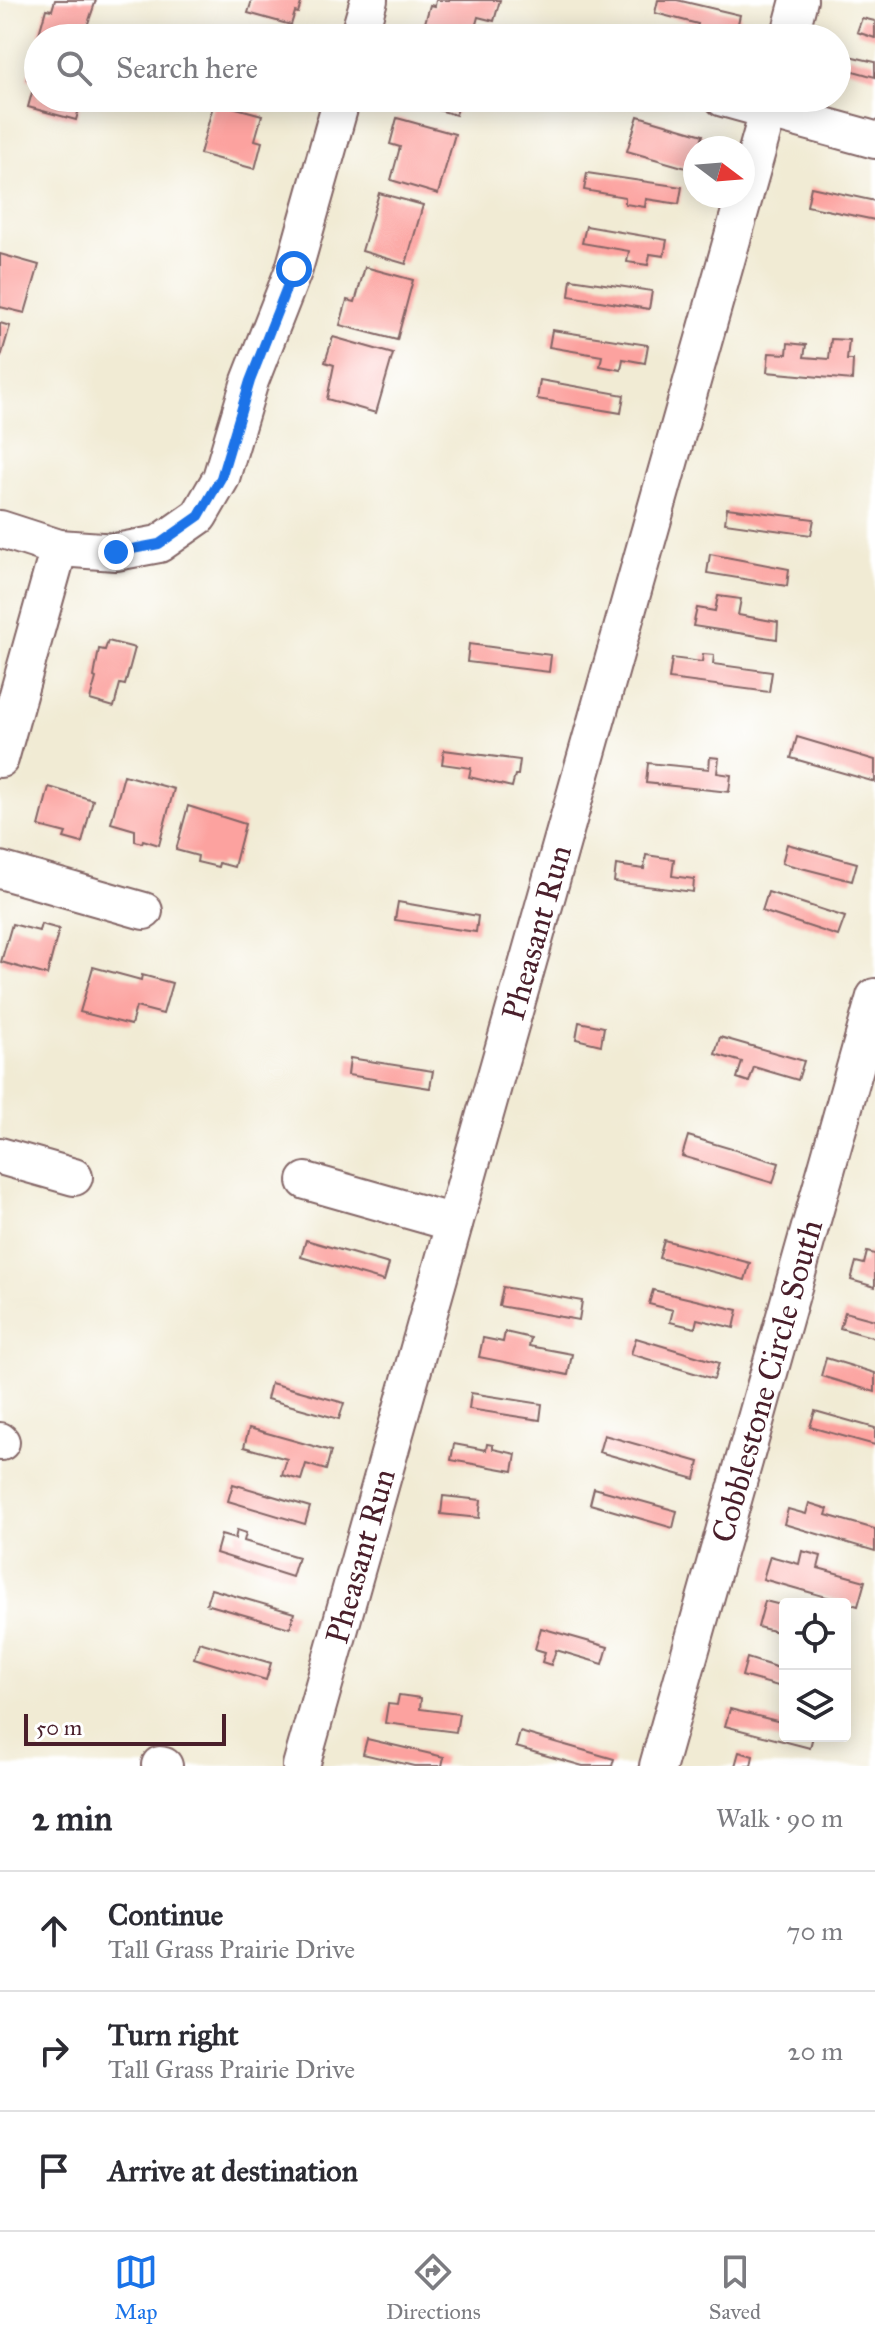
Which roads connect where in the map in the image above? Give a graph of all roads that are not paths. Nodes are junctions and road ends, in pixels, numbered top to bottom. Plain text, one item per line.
1 (369, 0) edge
2 (799, 0) edge
3 (362, 24) edge
4 (793, 24) edge
5 (338, 112) edge
6 (768, 112) edge
7 (793, 112) edge
8 (875, 140) edge
9 (0, 529) edge
10 (59, 548) junction
11 (0, 759) edge
12 (0, 870) edge
13 (144, 911) dead end
14 (875, 997) edge
15 (0, 1156) edge
16 (74, 1177) dead end
17 (306, 1181) dead end
18 (454, 1223) junction
19 (301, 1766) edge
20 (658, 1766) edge

1 - 3 street
2 - 4 street
5 - 10 street
6 - 18 street, Pheasant Run
7 - 8 street
9 - 10 street
10 - 11 street
12 - 13 street
14 - 20 street, Cobblestone Circle South
15 - 16 street
17 - 18 street
18 - 19 street, Pheasant Run

